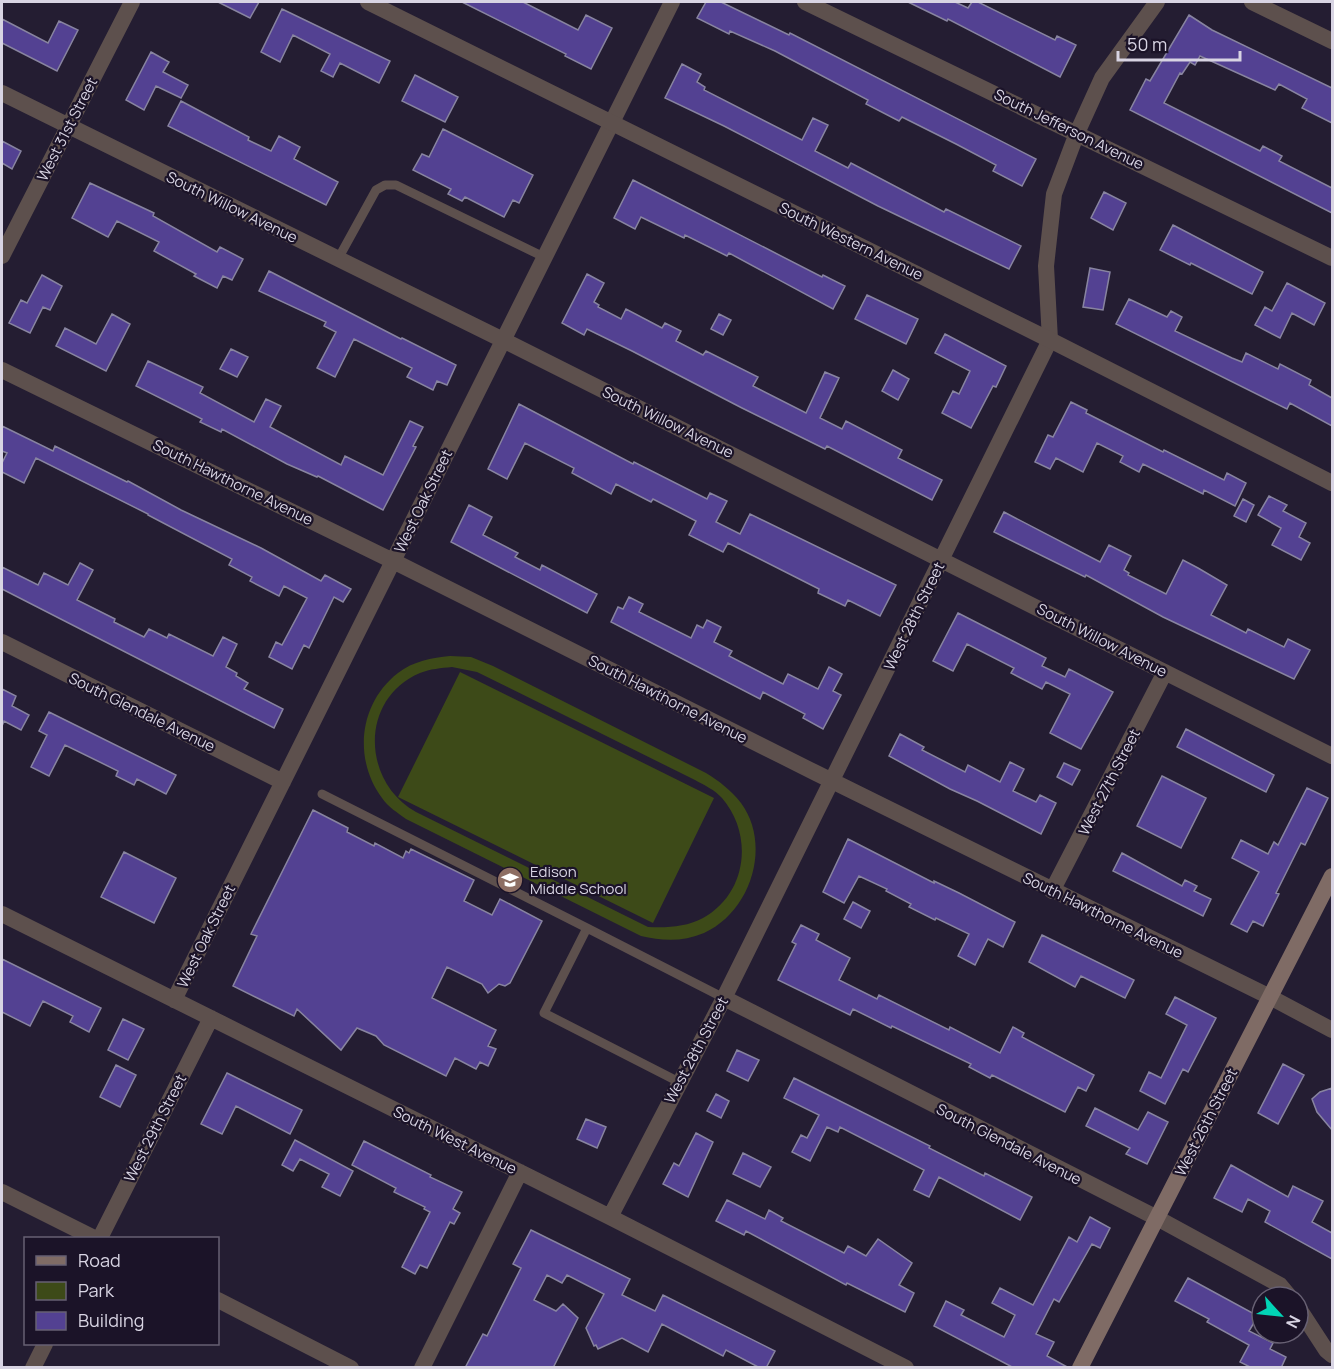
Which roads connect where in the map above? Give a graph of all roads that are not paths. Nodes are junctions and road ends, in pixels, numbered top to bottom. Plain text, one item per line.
1 (132, 2) edge
2 (368, 2) edge
3 (672, 2) edge
4 (805, 2) edge
5 (1157, 2) edge
6 (1252, 2) edge
7 (1332, 41) edge
8 (2, 93) edge
9 (612, 122) junction
10 (69, 126) junction
11 (1077, 133) junction
12 (2, 256) edge
13 (544, 257) junction
14 (1332, 258) edge
15 (338, 259) junction
16 (503, 340) junction
17 (1050, 340) junction
18 (2, 370) edge
19 (1332, 483) edge
20 (942, 559) junction
21 (393, 561) junction
22 (2, 642) edge
23 (1165, 672) junction
24 (1332, 756) edge
25 (832, 781) junction
26 (283, 782) junction
27 (322, 794) dead end
28 (1332, 876) edge
29 (1052, 891) junction
30 (2, 914) edge
31 (587, 928) junction
32 (1270, 997) junction
33 (724, 998) junction
34 (174, 1000) junction
35 (211, 1018) junction
36 (1332, 1030) edge
37 (679, 1082) junction
38 (520, 1172) junction
39 (2, 1192) edge
40 (610, 1217) junction
41 (1157, 1218) junction
42 (90, 1237) edge
43 (101, 1237) edge
44 (1280, 1285) edge
45 (219, 1301) edge
46 (1310, 1325) edge
47 (44, 1345) edge
48 (1332, 1355) edge
49 (33, 1368) edge
50 (351, 1368) edge
51 (422, 1368) edge
52 (906, 1368) edge
53 (1080, 1368) edge

1 - 10 street, West 31st Street
2 - 9 street, South Western Avenue
3 - 9 street, West Oak Street
4 - 11 street, South Jefferson Avenue
5 - 11 street, West 28th Street
6 - 7 street
8 - 10 street, South Willow Avenue
9 - 13 street, West Oak Street
9 - 17 street, South Western Avenue
10 - 12 street, West 31st Street
10 - 15 street, South Willow Avenue
11 - 14 street, South Jefferson Avenue
11 - 17 street, West 28th Street
13 - 15 lane
13 - 16 street, West Oak Street
15 - 16 street, South Willow Avenue
16 - 20 street, South Willow Avenue
16 - 21 street, West Oak Street
17 - 19 street, South Western Avenue
17 - 20 street, West 28th Street
18 - 21 street, South Hawthorne Avenue
20 - 23 street, South Willow Avenue
20 - 25 street, West 28th Street
21 - 25 street, South Hawthorne Avenue
21 - 26 street, West Oak Street
22 - 26 street, South Glendale Avenue
23 - 24 street, South Willow Avenue
23 - 29 street, West 27th Street
25 - 29 street, South Hawthorne Avenue
25 - 33 street, West 28th Street
26 - 34 street, West Oak Street
27 - 31 lane
28 - 32 main road, West 26th Street
29 - 32 street, South Hawthorne Avenue
30 - 34 street, South West Avenue
31 - 33 lane
31 - 37 lane
32 - 36 street, South Hawthorne Avenue
32 - 41 main road, West 26th Street
33 - 37 street, West 28th Street
33 - 41 street, South Glendale Avenue
34 - 35 street, South West Avenue
35 - 38 street, South West Avenue
35 - 43 street, West 29th Street
37 - 40 street, West 28th Street
38 - 40 street, South West Avenue
38 - 51 street
39 - 42 street
40 - 52 street, South West Avenue
41 - 44 street, South Glendale Avenue
41 - 53 main road, West 26th Street
45 - 50 street
46 - 48 street
47 - 49 street

